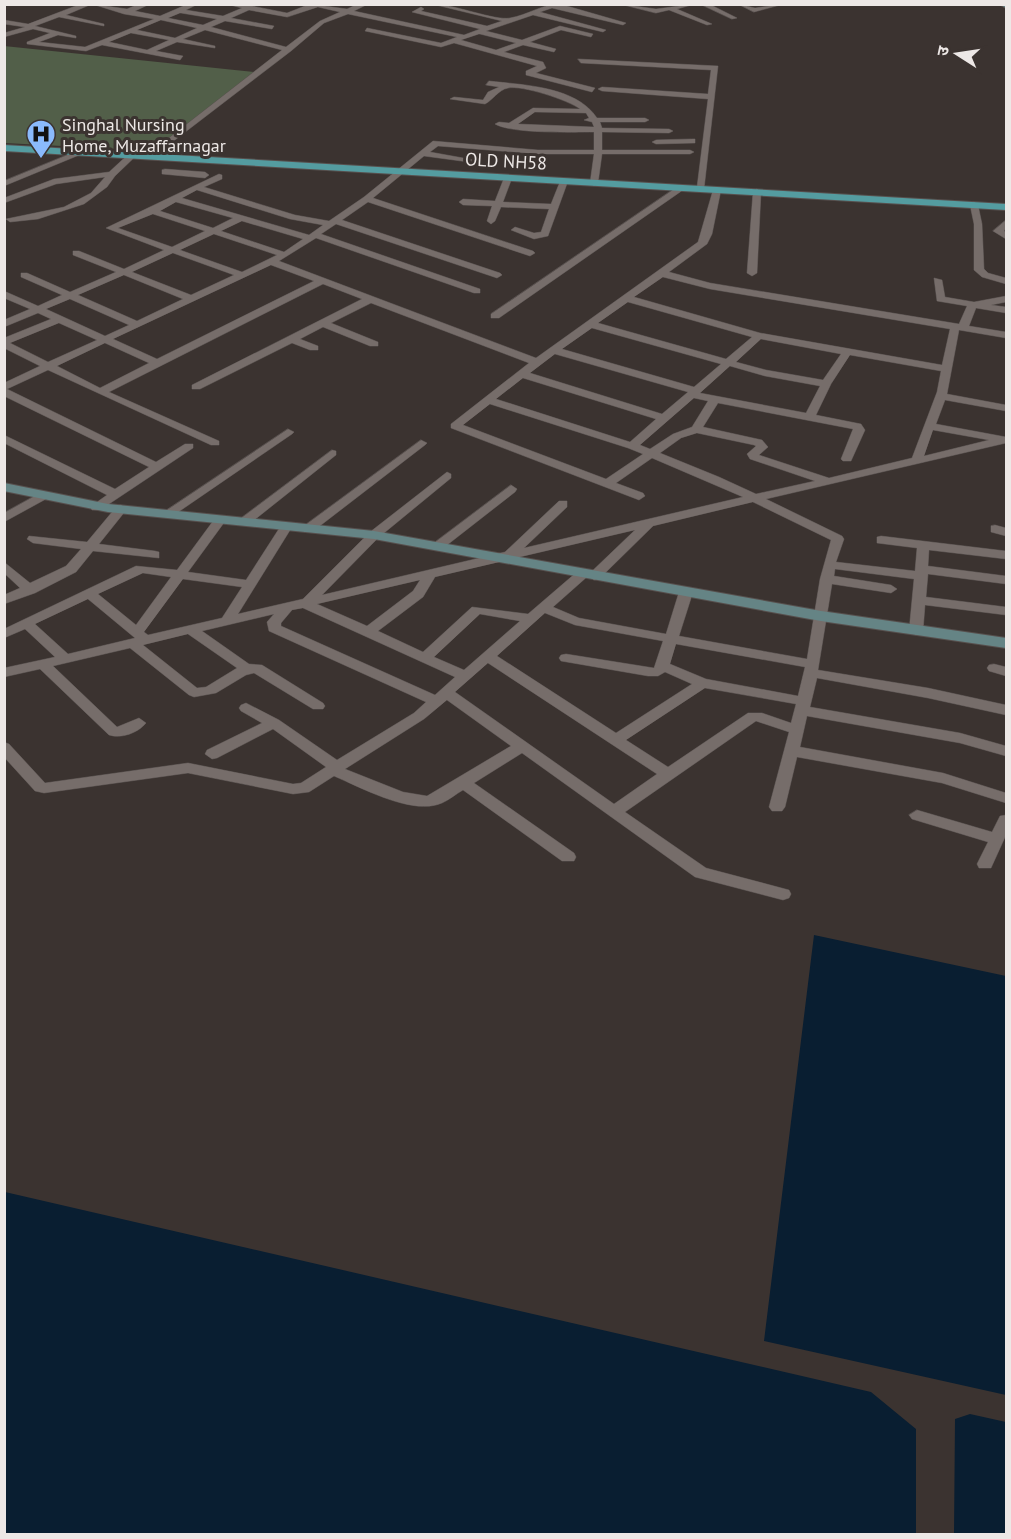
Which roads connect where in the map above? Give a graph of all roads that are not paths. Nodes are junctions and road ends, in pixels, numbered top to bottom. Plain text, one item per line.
1 (89, 4) edge
2 (147, 4) edge
3 (195, 4) edge
4 (229, 4) edge
5 (365, 4) edge
6 (434, 4) edge
7 (536, 4) edge
8 (581, 4) edge
9 (623, 4) edge
10 (692, 4) edge
11 (703, 4) edge
12 (741, 4) edge
13 (781, 4) edge
14 (98, 5) edge
15 (315, 5) edge
16 (553, 6) edge
17 (413, 7) dead end
18 (670, 7) edge
19 (248, 8) junction
20 (421, 9) junction
21 (181, 11) junction
22 (510, 11) dead end
23 (124, 12) junction
24 (345, 12) junction
25 (531, 14) junction
26 (59, 15) junction
27 (627, 15) dead end
28 (141, 16) junction
29 (332, 17) junction
30 (223, 18) junction
31 (734, 18) dead end
32 (159, 20) junction
33 (131, 21) dead end
34 (510, 21) junction
35 (4, 22) edge
36 (571, 22) junction
37 (623, 23) dead end
38 (709, 24) dead end
39 (102, 25) dead end
40 (120, 25) dead end
41 (30, 26) junction
42 (272, 27) dead end
43 (202, 28) junction
44 (560, 28) junction
45 (489, 29) junction
46 (603, 30) dead end
47 (131, 31) junction
48 (480, 32) junction
49 (57, 33) junction
50 (546, 33) junction
51 (591, 34) dead end
52 (4, 35) edge
53 (74, 37) dead end
54 (465, 37) junction
55 (566, 39) dead end
56 (176, 40) junction
57 (455, 41) junction
58 (522, 42) junction
59 (102, 43) junction
60 (213, 47) dead end
61 (67, 48) junction
62 (289, 50) junction
63 (554, 50) dead end
64 (148, 52) junction
65 (495, 52) junction
66 (180, 58) dead end
67 (581, 61) dead end
68 (539, 76) junction
69 (565, 82) junction
70 (489, 83) dead end
71 (509, 86) junction
72 (602, 89) dead end
73 (592, 90) dead end
74 (546, 92) junction
75 (712, 97) junction
76 (454, 99) dead end
77 (586, 111) junction
78 (619, 111) dead end
79 (521, 117) junction
80 (596, 120) junction
81 (645, 120) dead end
82 (499, 124) dead end
83 (509, 126) junction
84 (669, 130) dead end
85 (598, 131) junction
86 (479, 138) dead end
87 (527, 141) dead end
88 (692, 141) dead end
89 (587, 142) dead end
90 (602, 142) junction
91 (644, 142) dead end
92 (4, 147) edge
93 (427, 151) junction
94 (82, 152) junction
95 (597, 152) junction
96 (690, 152) dead end
97 (134, 154) junction
98 (154, 154) junction
99 (478, 158) dead end
100 (212, 159) junction
101 (596, 162) junction
102 (674, 162) dead end
103 (405, 171) junction
104 (165, 172) dead end
105 (112, 174) junction
106 (205, 175) junction
107 (508, 178) junction
108 (564, 181) junction
109 (594, 182) junction
110 (4, 184) edge
111 (196, 187) junction
112 (701, 187) junction
113 (680, 188) junction
114 (717, 190) junction
115 (757, 192) junction
116 (176, 199) junction
117 (367, 199) junction
118 (4, 201) edge
119 (463, 202) dead end
120 (498, 204) junction
121 (974, 205) junction
122 (1006, 206) edge
123 (556, 207) junction
124 (153, 211) junction
125 (241, 218) junction
126 (10, 219) dead end
127 (491, 221) dead end
128 (332, 223) junction
129 (1006, 223) edge
130 (515, 230) dead end
131 (213, 231) junction
132 (1006, 236) edge
133 (313, 237) junction
134 (172, 251) junction
135 (76, 253) dead end
136 (530, 253) dead end
137 (285, 255) junction
138 (272, 262) junction
139 (123, 273) junction
140 (660, 273) junction
141 (752, 273) dead end
142 (24, 275) dead end
143 (243, 275) junction
144 (497, 276) dead end
145 (937, 280) dead end
146 (322, 281) junction
147 (1005, 281) edge
148 (477, 291) dead end
149 (4, 294) edge
150 (71, 296) junction
151 (626, 298) junction
152 (192, 299) junction
153 (370, 299) junction
154 (1006, 299) edge
155 (972, 304) junction
156 (39, 309) junction
157 (1006, 310) edge
158 (495, 316) dead end
159 (59, 319) junction
160 (322, 323) junction
161 (4, 324) edge
162 (590, 324) junction
163 (138, 325) junction
164 (959, 328) junction
165 (1006, 335) edge
166 (759, 336) junction
167 (292, 339) junction
168 (105, 340) junction
169 (4, 343) edge
170 (374, 344) dead end
171 (314, 348) dead end
172 (554, 350) junction
173 (848, 351) junction
174 (537, 362) junction
175 (157, 363) junction
176 (727, 364) junction
177 (50, 366) junction
178 (947, 369) junction
179 (522, 374) junction
180 (826, 384) junction
181 (6, 386) edge
182 (196, 387) dead end
183 (100, 392) junction
184 (695, 393) junction
185 (941, 396) junction
186 (487, 400) junction
187 (714, 401) junction
188 (1006, 408) edge
189 (810, 416) junction
190 (664, 418) junction
191 (929, 426) junction
192 (696, 429) junction
193 (288, 432) dead end
194 (4, 438) edge
195 (1006, 440) edge
196 (215, 443) dead end
197 (421, 443) dead end
198 (189, 446) dead end
199 (632, 446) junction
200 (332, 453) dead end
201 (650, 454) junction
202 (847, 459) dead end
203 (916, 462) junction
204 (157, 467) junction
205 (447, 476) dead end
206 (828, 482) junction
207 (607, 484) junction
208 (4, 487) edge
209 (511, 489) dead end
210 (115, 494) junction
211 (42, 496) junction
212 (639, 496) dead end
213 (757, 498) junction
214 (563, 504) dead end
215 (96, 507) junction
216 (121, 509) junction
217 (167, 514) junction
218 (4, 518) edge
219 (220, 520) junction
220 (244, 522) junction
221 (649, 524) junction
222 (286, 527) junction
223 (308, 529) junction
224 (374, 535) junction
225 (33, 539) dead end
226 (881, 540) dead end
227 (923, 545) junction
228 (438, 546) junction
229 (90, 547) junction
230 (155, 555) dead end
231 (1006, 555) edge
232 (504, 558) junction
233 (829, 565) junction
234 (4, 566) edge
235 (182, 573) junction
236 (921, 573) junction
237 (430, 575) junction
238 (588, 575) junction
239 (826, 579) junction
240 (1006, 580) edge
241 (327, 583) junction
242 (248, 584) junction
243 (891, 589) dead end
244 (30, 590) junction
245 (356, 592) junction
246 (686, 592) junction
247 (89, 593) junction
248 (4, 600) edge
249 (919, 600) junction
250 (306, 603) junction
251 (288, 608) junction
252 (544, 608) junction
253 (1006, 612) edge
254 (822, 616) junction
255 (531, 619) junction
256 (227, 621) junction
257 (26, 624) junction
258 (191, 630) junction
259 (916, 631) junction
260 (368, 632) junction
261 (4, 634) edge
262 (138, 639) junction
263 (672, 639) junction
264 (1006, 643) edge
265 (487, 656) junction
266 (425, 657) junction
267 (65, 658) junction
268 (566, 658) dead end
269 (42, 663) junction
270 (662, 666) junction
271 (247, 669) junction
272 (812, 669) junction
273 (4, 673) edge
274 (465, 676) junction
275 (703, 683) junction
276 (441, 697) junction
277 (318, 706) dead end
278 (802, 706) junction
279 (246, 708) dead end
280 (1006, 710) edge
281 (139, 723) dead end
282 (274, 723) junction
283 (797, 730) junction
284 (616, 740) junction
285 (522, 746) junction
286 (793, 751) junction
287 (1006, 751) edge
288 (212, 754) dead end
289 (8, 756) edge
290 (336, 769) junction
291 (669, 775) junction
292 (463, 783) junction
293 (1006, 798) edge
294 (777, 807) dead end
295 (615, 811) junction
296 (917, 815) dead end
297 (1006, 820) edge
298 (996, 839) junction
299 (567, 857) dead end
300 (985, 864) dead end
301 (783, 894) dead end

1 - 26 street
2 - 23 street
3 - 21 street
4 - 19 street
5 - 24 street
6 - 20 street
6 - 34 street
7 - 16 street
8 - 27 street
9 - 18 street
10 - 18 street
11 - 31 street
12 - 13 street
14 - 23 street
15 - 19 street
15 - 24 street
16 - 25 street
16 - 37 street
17 - 20 street
18 - 38 street
19 - 30 street
20 - 45 street
21 - 30 street
21 - 32 street
22 - 25 street
23 - 28 street
24 - 29 street
24 - 54 street
25 - 34 street
25 - 36 street
26 - 39 street
26 - 41 street
28 - 32 street
28 - 33 street
29 - 57 street
29 - 62 street
30 - 42 street
30 - 43 street
32 - 43 street
32 - 47 street
34 - 45 street
35 - 41 street
36 - 44 street
36 - 46 street
40 - 61 street
41 - 49 street
41 - 52 street
43 - 56 street
43 - 62 street
44 - 50 street
44 - 51 street
45 - 48 street
47 - 56 street
47 - 59 street
48 - 54 street
48 - 58 street
49 - 53 street
49 - 61 street
50 - 55 street
50 - 58 street
54 - 57 street
56 - 60 street
56 - 64 street
57 - 65 street
58 - 63 street
58 - 65 street
59 - 61 street
59 - 64 street
62 - 98 street
64 - 66 street
65 - 68 street
67 - 75 street
68 - 69 street
68 - 71 street
69 - 73 street
69 - 74 street
70 - 71 street
71 - 74 street
71 - 76 street
72 - 75 street
74 - 77 street
75 - 112 street
77 - 78 street
77 - 79 street
77 - 80 street
79 - 80 street
79 - 83 street
80 - 81 street
80 - 85 street
82 - 83 street
83 - 85 street
84 - 85 street
85 - 90 street
86 - 87 street
88 - 91 street
89 - 90 street
90 - 95 street
92 - 94 main road, OLD NH58
93 - 95 street
93 - 99 street
93 - 103 street
94 - 97 main road, OLD NH58
94 - 110 street
95 - 96 street
95 - 101 street
97 - 98 main road, OLD NH58
97 - 100 main road, OLD NH58
97 - 105 street
98 - 100 main road, OLD NH58
100 - 103 main road, OLD NH58
100 - 106 street
101 - 102 street
101 - 109 street
103 - 107 main road, OLD NH58
103 - 109 main road, OLD NH58
103 - 117 street
104 - 106 street
105 - 118 street
105 - 126 street
106 - 111 street
107 - 108 main road, OLD NH58
107 - 120 street
108 - 109 main road, OLD NH58
108 - 123 street
109 - 112 main road, OLD NH58
109 - 113 main road, OLD NH58
111 - 116 street
111 - 128 street
112 - 122 main road, OLD NH58
113 - 114 main road, OLD NH58
113 - 158 street
114 - 115 main road, OLD NH58
114 - 140 street
115 - 121 main road, OLD NH58
115 - 141 street
116 - 124 street
116 - 125 street
117 - 128 street
117 - 136 street
119 - 120 street
120 - 123 street
120 - 127 street
121 - 122 main road, OLD NH58
121 - 147 street
123 - 130 street
124 - 131 street
124 - 134 street
125 - 131 street
125 - 133 street
128 - 133 street
128 - 144 street
129 - 132 street
131 - 134 street
131 - 137 street
133 - 137 street
133 - 148 street
134 - 139 street
134 - 143 street
135 - 139 street
137 - 138 street
138 - 143 street
138 - 146 street
139 - 150 street
139 - 152 street
140 - 151 street
140 - 164 street
142 - 150 street
143 - 152 street
145 - 155 street
146 - 153 street
146 - 175 street
149 - 156 street
150 - 156 street
150 - 163 street
151 - 162 street
151 - 166 street
152 - 163 street
153 - 160 street
153 - 174 street
154 - 155 street
155 - 157 street
155 - 164 street
156 - 159 street
156 - 161 street
159 - 168 street
159 - 169 street
160 - 167 street
160 - 170 street
162 - 172 street
162 - 176 street
163 - 168 street
164 - 165 street
164 - 178 street
166 - 173 street
166 - 176 street
167 - 171 street
167 - 182 street
168 - 175 street
168 - 177 street
169 - 177 street
172 - 174 street
172 - 184 street
173 - 178 street
173 - 180 street
174 - 179 street
175 - 183 street
176 - 180 street
176 - 184 street
177 - 181 street
177 - 183 street
178 - 185 street
179 - 186 street
179 - 190 street
180 - 189 street
181 - 204 street
183 - 196 street
184 - 187 street
184 - 190 street
185 - 188 street
185 - 191 street
186 - 199 street
186 - 207 street
187 - 189 street
187 - 192 street
189 - 202 street
190 - 199 street
191 - 195 street
191 - 203 street
192 - 201 street
192 - 206 street
193 - 217 street
194 - 210 street
195 - 203 street
197 - 223 street
198 - 204 street
199 - 201 street
200 - 220 street
201 - 207 street
201 - 213 street
203 - 206 street
204 - 210 street
205 - 224 street
206 - 213 street
207 - 212 street
208 - 211 street
209 - 228 street
210 - 215 street
211 - 215 street
211 - 218 street
213 - 221 street
213 - 233 street
214 - 232 street
215 - 216 street
216 - 217 street
216 - 229 street
217 - 219 street
219 - 220 street
219 - 235 street
220 - 222 street
221 - 232 street
221 - 238 street
222 - 223 street
222 - 242 street
223 - 224 street
224 - 228 street
224 - 241 street
225 - 229 street
226 - 227 street
227 - 231 street
227 - 236 street
228 - 232 street
229 - 230 street
229 - 244 street
232 - 237 street
232 - 238 street
233 - 236 street
233 - 239 street
234 - 244 street
235 - 242 street
235 - 247 street
235 - 262 street
236 - 240 street
236 - 249 street
237 - 245 street
237 - 260 street
238 - 246 street
238 - 252 street
239 - 243 street
239 - 254 street
241 - 245 street
241 - 250 street
242 - 256 street
244 - 248 street
245 - 250 street
246 - 254 street
246 - 263 street
247 - 257 street
247 - 262 street
249 - 253 street
249 - 259 street
250 - 251 street
250 - 260 street
251 - 256 street
251 - 276 street
252 - 255 street
252 - 263 street
254 - 259 street
254 - 272 street
255 - 265 street
255 - 266 street
256 - 258 street
257 - 261 street
257 - 267 street
258 - 262 street
258 - 271 street
259 - 264 street
260 - 266 street
262 - 267 street
262 - 271 street
263 - 270 street
263 - 272 street
265 - 274 street
265 - 284 street
266 - 274 street
267 - 269 street
268 - 270 street
269 - 273 street
269 - 281 street
270 - 275 street
271 - 277 street
272 - 278 street
272 - 280 street
274 - 276 street
275 - 278 street
275 - 284 street
276 - 285 street
276 - 290 street
278 - 283 street
278 - 287 street
279 - 282 street
282 - 288 street
282 - 290 street
283 - 286 street
283 - 291 street
284 - 291 street
285 - 292 street
285 - 295 street
286 - 293 street
286 - 294 street
289 - 290 street
290 - 292 street
291 - 295 street
292 - 299 street
295 - 301 street
296 - 298 street
297 - 298 street
298 - 300 street

